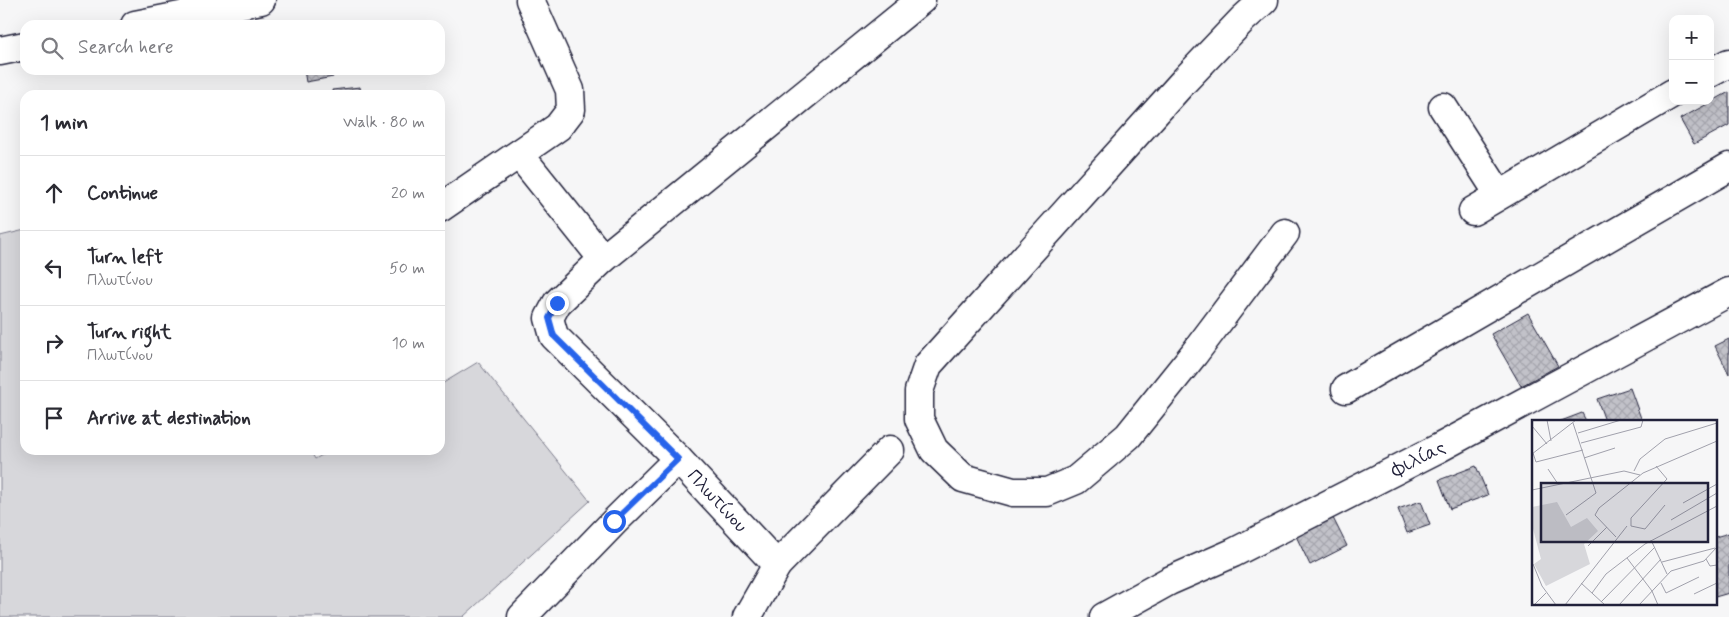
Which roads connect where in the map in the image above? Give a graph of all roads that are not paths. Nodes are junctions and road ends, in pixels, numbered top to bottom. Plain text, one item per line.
1 (261, 0) edge
2 (530, 0) edge
3 (921, 0) edge
4 (1264, 0) edge
5 (166, 9) edge
6 (145, 20) edge
7 (20, 47) edge
8 (0, 51) edge
9 (1729, 63) edge
10 (1714, 71) edge
11 (1669, 95) edge
12 (1443, 106) dead end
13 (519, 154) junction
14 (1729, 166) edge
15 (1499, 194) junction
16 (445, 205) edge
17 (1473, 210) dead end
18 (1285, 233) dead end
19 (603, 258) junction
20 (1729, 292) edge
21 (1346, 389) dead end
22 (890, 450) dead end
23 (678, 459) junction
24 (777, 565) junction
25 (1143, 608) edge
26 (522, 617) edge
27 (747, 617) edge
28 (1104, 617) edge

1 - 5 street
2 - 13 street
3 - 19 street
4 - 18 street
5 - 6 street
7 - 8 street
9 - 10 street
11 - 15 street
12 - 15 street
13 - 16 street
13 - 19 street
14 - 21 street
15 - 17 street
19 - 23 street, Πλωτίνου
20 - 25 street, Φιλίας
22 - 24 street
23 - 24 street, Πλωτίνου
23 - 26 street
24 - 27 street
25 - 28 street, Φιλίας

